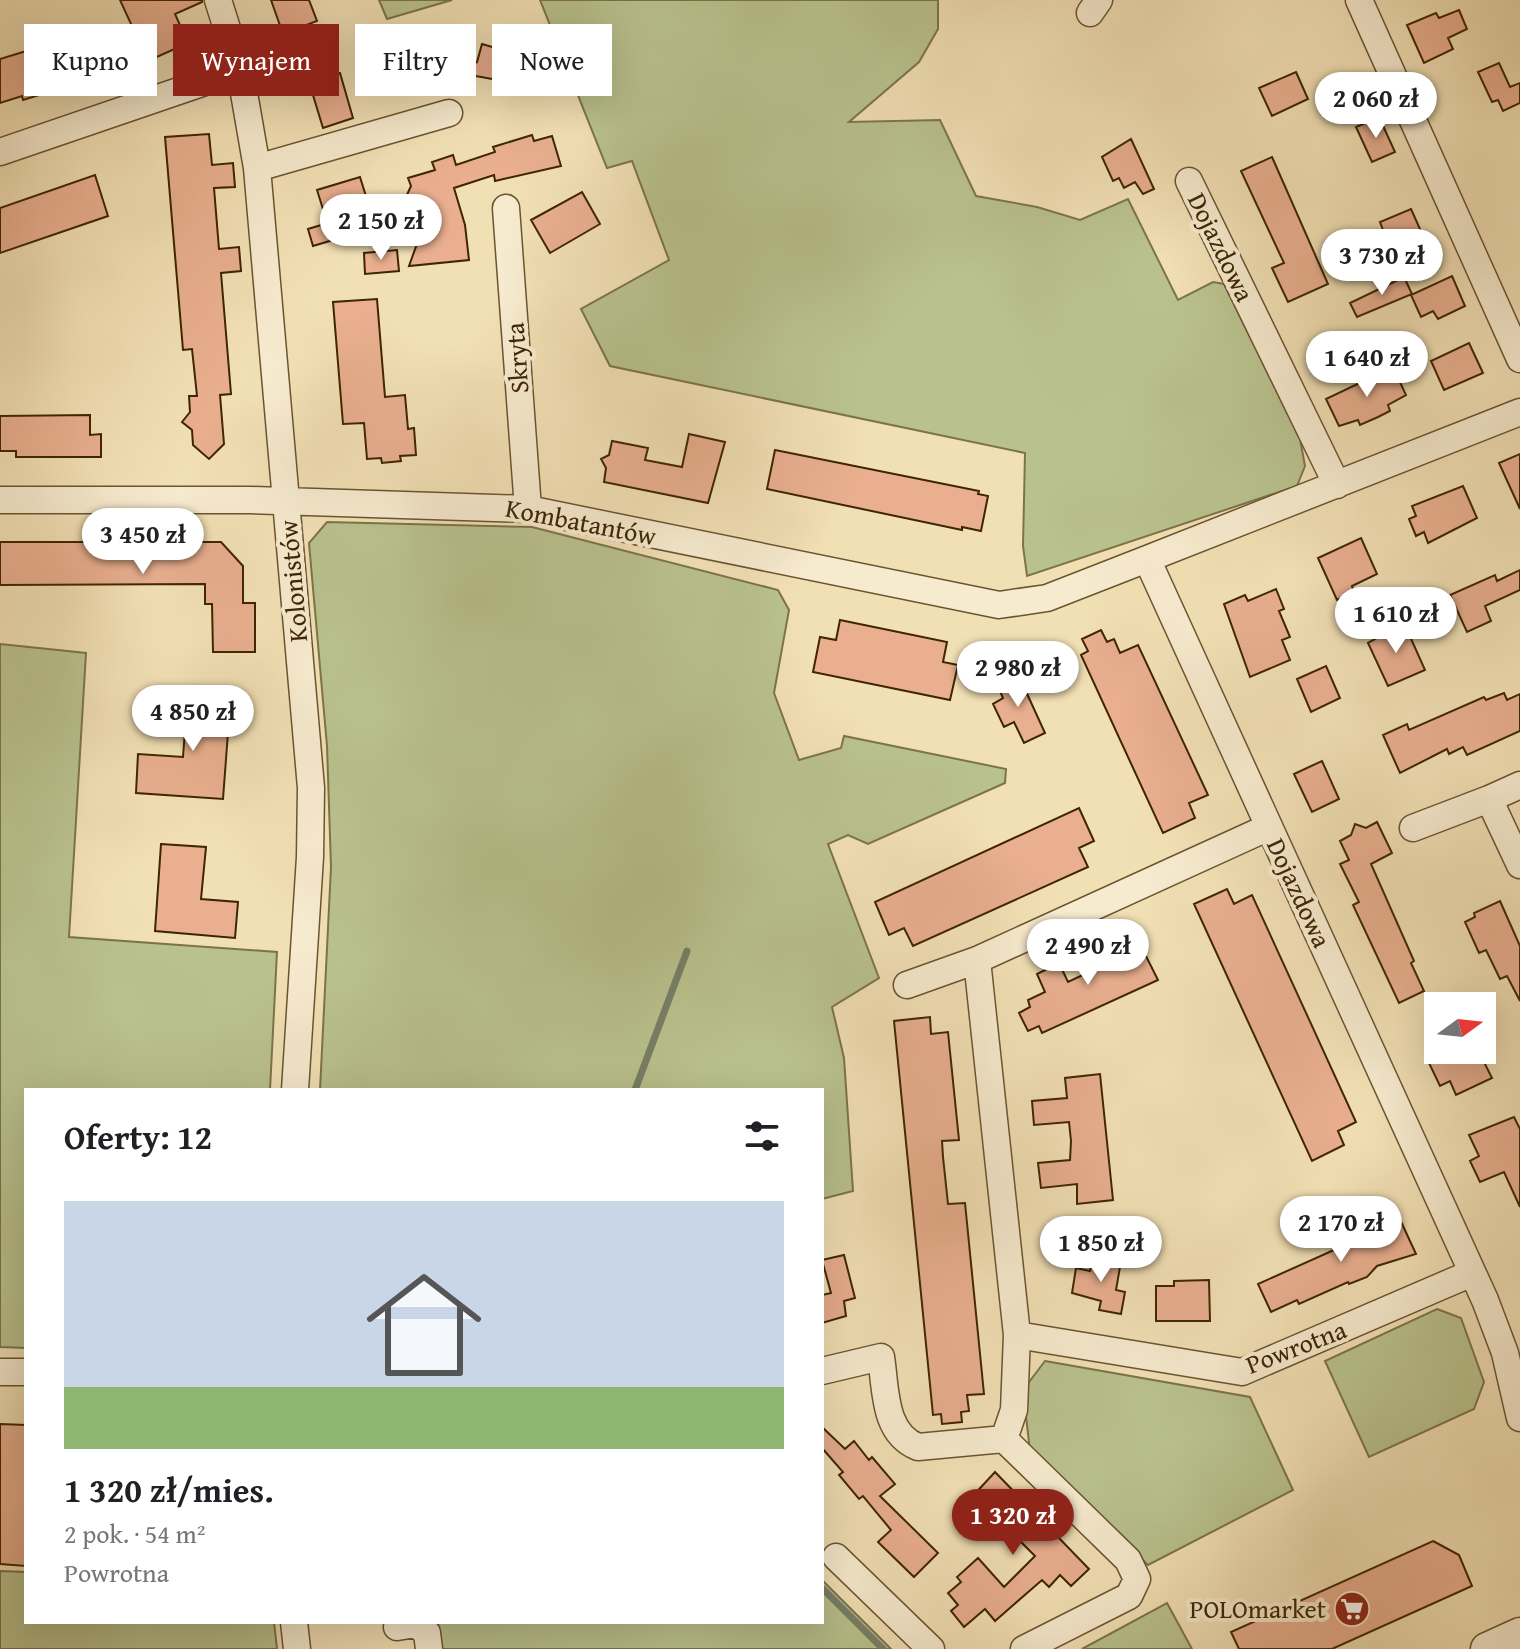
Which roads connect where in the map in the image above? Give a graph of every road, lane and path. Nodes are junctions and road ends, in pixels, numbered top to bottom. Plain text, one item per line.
1 (218, 0) edge
2 (1359, 0) edge
3 (226, 24) edge
4 (173, 93) edge
5 (245, 96) edge
6 (449, 113) dead end
7 (0, 152) edge
8 (257, 168) junction
9 (1189, 181) dead end
10 (506, 208) dead end
11 (1520, 359) edge
12 (1520, 412) edge
13 (1337, 485) junction
14 (0, 500) edge
15 (287, 501) junction
16 (528, 509) junction
17 (1147, 559) junction
18 (1520, 785) edge
19 (1489, 799) junction
20 (1269, 827) junction
21 (1413, 828) dead end
22 (1520, 865) edge
23 (977, 960) junction
24 (907, 985) dead end
25 (295, 1088) edge
26 (1472, 1273) junction
27 (1017, 1335) junction
28 (824, 1371) edge
29 (0, 1372) edge
30 (24, 1372) edge
31 (1520, 1418) edge
32 (1004, 1439) junction
33 (836, 1557) dead end
34 (294, 1624) edge
35 (397, 1627) dead end
36 (1520, 1634) edge
37 (297, 1649) edge
38 (429, 1649) edge
39 (931, 1649) edge
40 (1024, 1649) edge
41 (1487, 1649) edge

1 - 3 street, Kolonistów
2 - 11 street
4 - 7 street
5 - 8 street, Kolonistów
6 - 8 street
8 - 15 street, Kolonistów
9 - 13 street, Dojazdowa
10 - 16 street, Skryta
12 - 13 street
13 - 17 street
14 - 15 street, Kombatantów
15 - 16 street, Kombatantów
15 - 25 street, Kolonistów
16 - 17 street, Kombatantów
17 - 20 street, Dojazdowa
18 - 19 street
19 - 21 street
19 - 22 street
20 - 23 street
20 - 26 street, Dojazdowa
23 - 24 street
23 - 27 street
26 - 27 street, Powrotna
26 - 31 street, Dojazdowa
27 - 32 street
28 - 32 street
29 - 30 street
32 - 40 street
33 - 39 street
34 - 37 street
35 - 38 street
36 - 41 street

